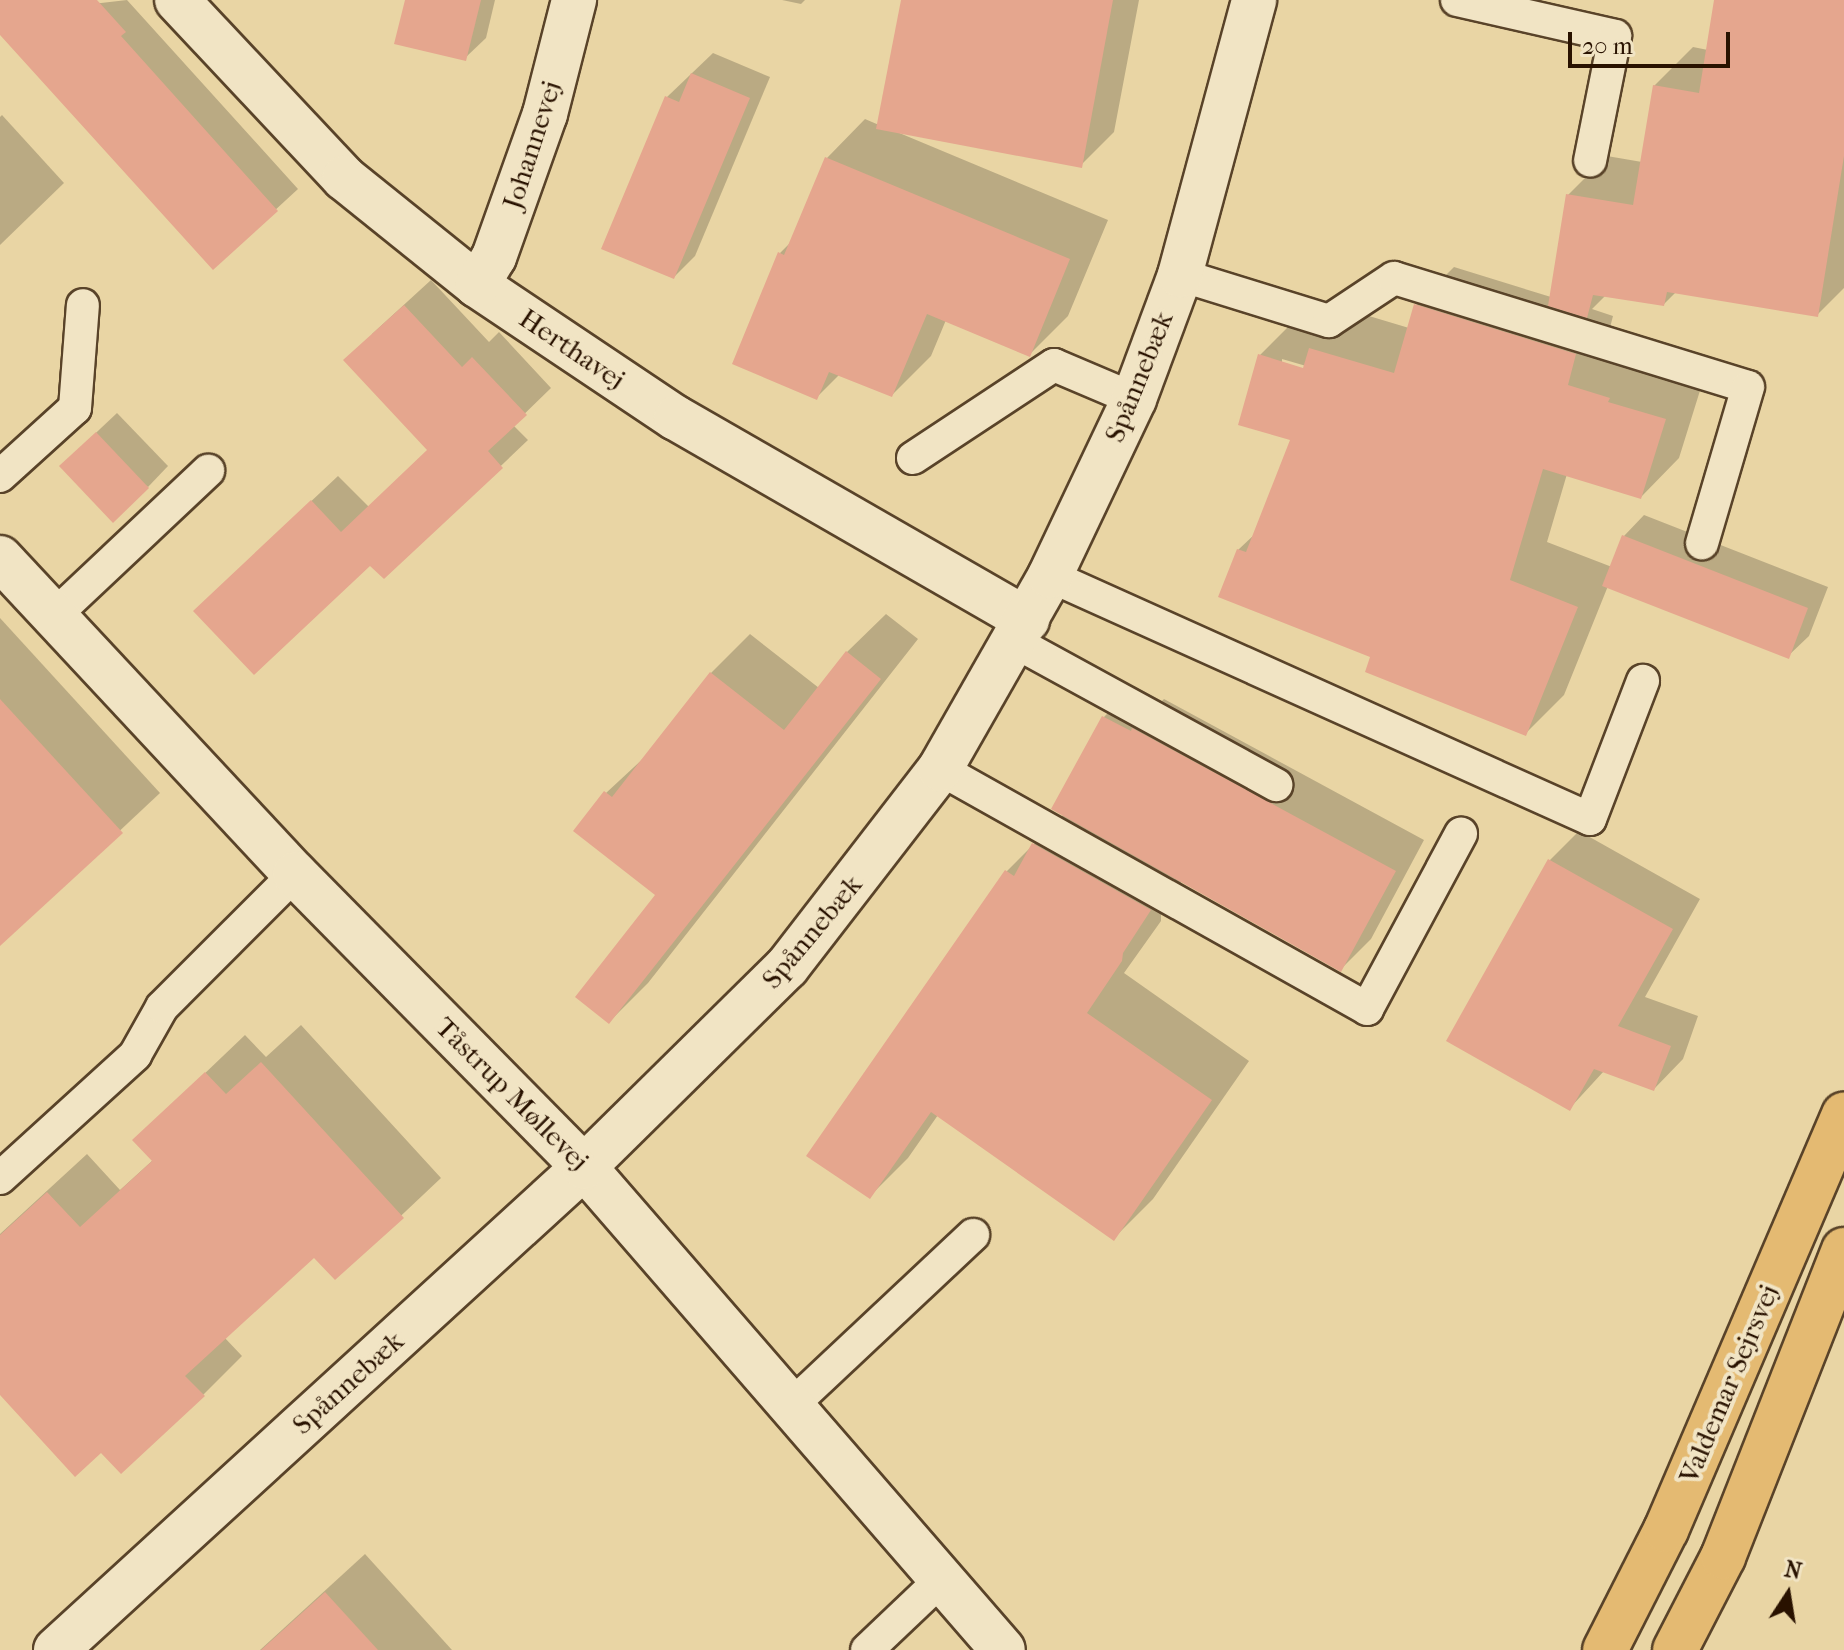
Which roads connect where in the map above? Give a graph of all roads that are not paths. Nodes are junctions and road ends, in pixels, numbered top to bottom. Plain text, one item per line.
1 (177, 0) edge
2 (574, 0) edge
3 (1254, 0) edge
4 (1457, 0) edge
5 (1590, 161) dead end
6 (1180, 275) junction
7 (477, 285) junction
8 (83, 305) dead end
9 (1134, 399) junction
10 (913, 458) dead end
11 (208, 471) dead end
12 (0, 476) edge
13 (1702, 543) dead end
14 (2, 563) edge
15 (1050, 576) junction
16 (54, 616) junction
17 (1021, 631) junction
18 (1643, 681) dead end
19 (940, 769) junction
20 (1276, 785) dead end
21 (1461, 834) dead end
22 (295, 874) junction
23 (1844, 1114) edge
24 (584, 1167) junction
25 (0, 1178) edge
26 (973, 1235) dead end
27 (1844, 1250) edge
28 (791, 1406) junction
29 (943, 1578) junction
30 (56, 1650) edge
31 (867, 1650) edge
32 (1003, 1650) edge
33 (1605, 1650) edge
34 (1675, 1650) edge

1 - 7 street, Herthavej
2 - 7 street, Johannevej
3 - 6 street, Spånnebæk
4 - 5 lane
6 - 9 street, Spånnebæk
6 - 13 lane
7 - 17 street, Herthavej
8 - 12 lane
9 - 10 lane
9 - 15 street, Spånnebæk
11 - 16 lane
14 - 16 street, Tåstrup Møllevej
15 - 17 street, Spånnebæk
15 - 18 lane
16 - 22 street, Tåstrup Møllevej
17 - 19 street, Spånnebæk
17 - 20 lane
19 - 21 lane
19 - 24 street, Spånnebæk
22 - 24 street, Tåstrup Møllevej
22 - 25 lane
23 - 33 main road, Valdemar Sejrsvej
24 - 28 street, Tåstrup Møllevej
24 - 30 street, Spånnebæk
26 - 28 lane
27 - 34 main road, Valdemar Sejrsvej
28 - 29 street, Tåstrup Møllevej
29 - 31 lane
29 - 32 street, Tåstrup Møllevej

